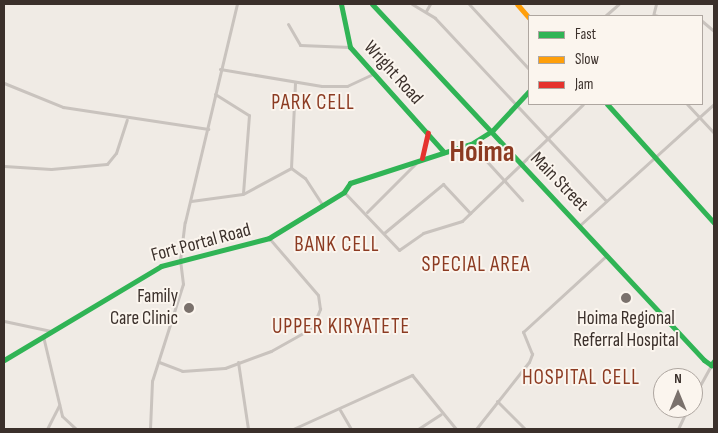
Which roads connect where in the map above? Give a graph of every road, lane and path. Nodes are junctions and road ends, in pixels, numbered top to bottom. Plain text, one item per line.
1 (237, 4) edge
2 (340, 4) edge
3 (372, 4) edge
4 (412, 4) edge
5 (430, 4) edge
6 (469, 4) edge
7 (517, 4) edge
8 (618, 4) edge
9 (426, 11) junction
10 (606, 15) edge
11 (528, 17) edge
12 (703, 22) edge
13 (288, 24) dead end
14 (714, 31) edge
15 (350, 47) junction
16 (528, 68) edge
17 (220, 69) junction
18 (373, 74) junction
19 (296, 82) junction
20 (4, 83) edge
21 (528, 93) edge
22 (215, 94) junction
23 (514, 103) junction
24 (714, 104) edge
25 (582, 105) edge
26 (608, 105) edge
27 (688, 105) edge
28 (700, 118) junction
29 (126, 120) junction
30 (208, 129) junction
31 (492, 131) junction
32 (428, 132) junction
33 (714, 133) edge
34 (545, 137) junction
35 (471, 144) junction
36 (444, 152) junction
37 (420, 160) junction
38 (658, 160) junction
39 (520, 164) junction
40 (4, 166) edge
41 (291, 168) junction
42 (504, 180) junction
43 (344, 192) junction
44 (243, 194) junction
45 (522, 200) dead end
46 (191, 201) junction
47 (606, 201) junction
48 (322, 204) junction
49 (367, 212) junction
50 (470, 213) junction
51 (714, 222) edge
52 (580, 225) junction
53 (384, 233) junction
54 (269, 238) junction
55 (606, 256) junction
56 (180, 260) junction
57 (4, 321) edge
58 (51, 331) junction
59 (43, 335) junction
60 (4, 360) edge
61 (159, 362) junction
62 (238, 362) junction
63 (712, 366) edge
64 (714, 373) edge
65 (703, 381) edge
66 (496, 401) junction
67 (60, 402) junction
68 (340, 410) junction
69 (441, 414) junction
70 (47, 429) edge
71 (76, 429) edge
72 (150, 429) edge
73 (248, 429) edge
74 (293, 429) edge
75 (351, 429) edge
76 (418, 429) edge
77 (456, 429) edge
78 (476, 429) edge
79 (524, 429) edge

1 - 17 street
2 - 15 main road, Wright Road
3 - 31 main road, Main Street
4 - 9 street
5 - 9 street
6 - 16 street
7 - 11 main road
8 - 10 street
9 - 23 street
12 - 14 street
13 - 15 street
15 - 18 main road, Wright Road
17 - 19 street
17 - 22 street
18 - 19 street
18 - 32 main road, Wright Road
19 - 41 street
20 - 29 street
21 - 23 main road
22 - 30 street
22 - 44 street
23 - 31 main road
23 - 34 street
24 - 28 street
25 - 34 street
26 - 38 main road
27 - 28 street
28 - 33 street
28 - 38 street
29 - 30 street
29 - 40 street
30 - 46 street
31 - 35 main road, Fort Portal Road
31 - 39 main road, Main Street
32 - 36 main road, Wright Road
32 - 37 main road
34 - 39 street
34 - 47 street
35 - 36 main road, Fort Portal Road
35 - 42 street
36 - 37 main road, Fort Portal Road
37 - 43 main road, Fort Portal Road
37 - 49 street
38 - 47 street
38 - 51 main road
39 - 42 street
39 - 52 main road, Main Street
41 - 44 street
41 - 48 street
42 - 45 street
42 - 50 street
43 - 48 main road, Fort Portal Road
43 - 49 street
44 - 46 street
46 - 56 street
47 - 52 street
48 - 54 main road, Fort Portal Road
49 - 53 street
50 - 53 street
50 - 53 street
52 - 55 main road, Main Street
54 - 56 main road, Fort Portal Road
54 - 62 street
55 - 63 main road, Main Street
55 - 66 street
56 - 58 main road, Fort Portal Road
56 - 61 street
57 - 58 street
58 - 59 main road, Fort Portal Road
59 - 60 main road, Fort Portal Road
59 - 67 street
61 - 62 street
61 - 72 street
62 - 73 street
63 - 64 street
63 - 65 street
66 - 78 street
66 - 79 street
67 - 70 street
67 - 71 street
68 - 69 street
68 - 74 street
68 - 75 street
69 - 76 street
69 - 77 street

